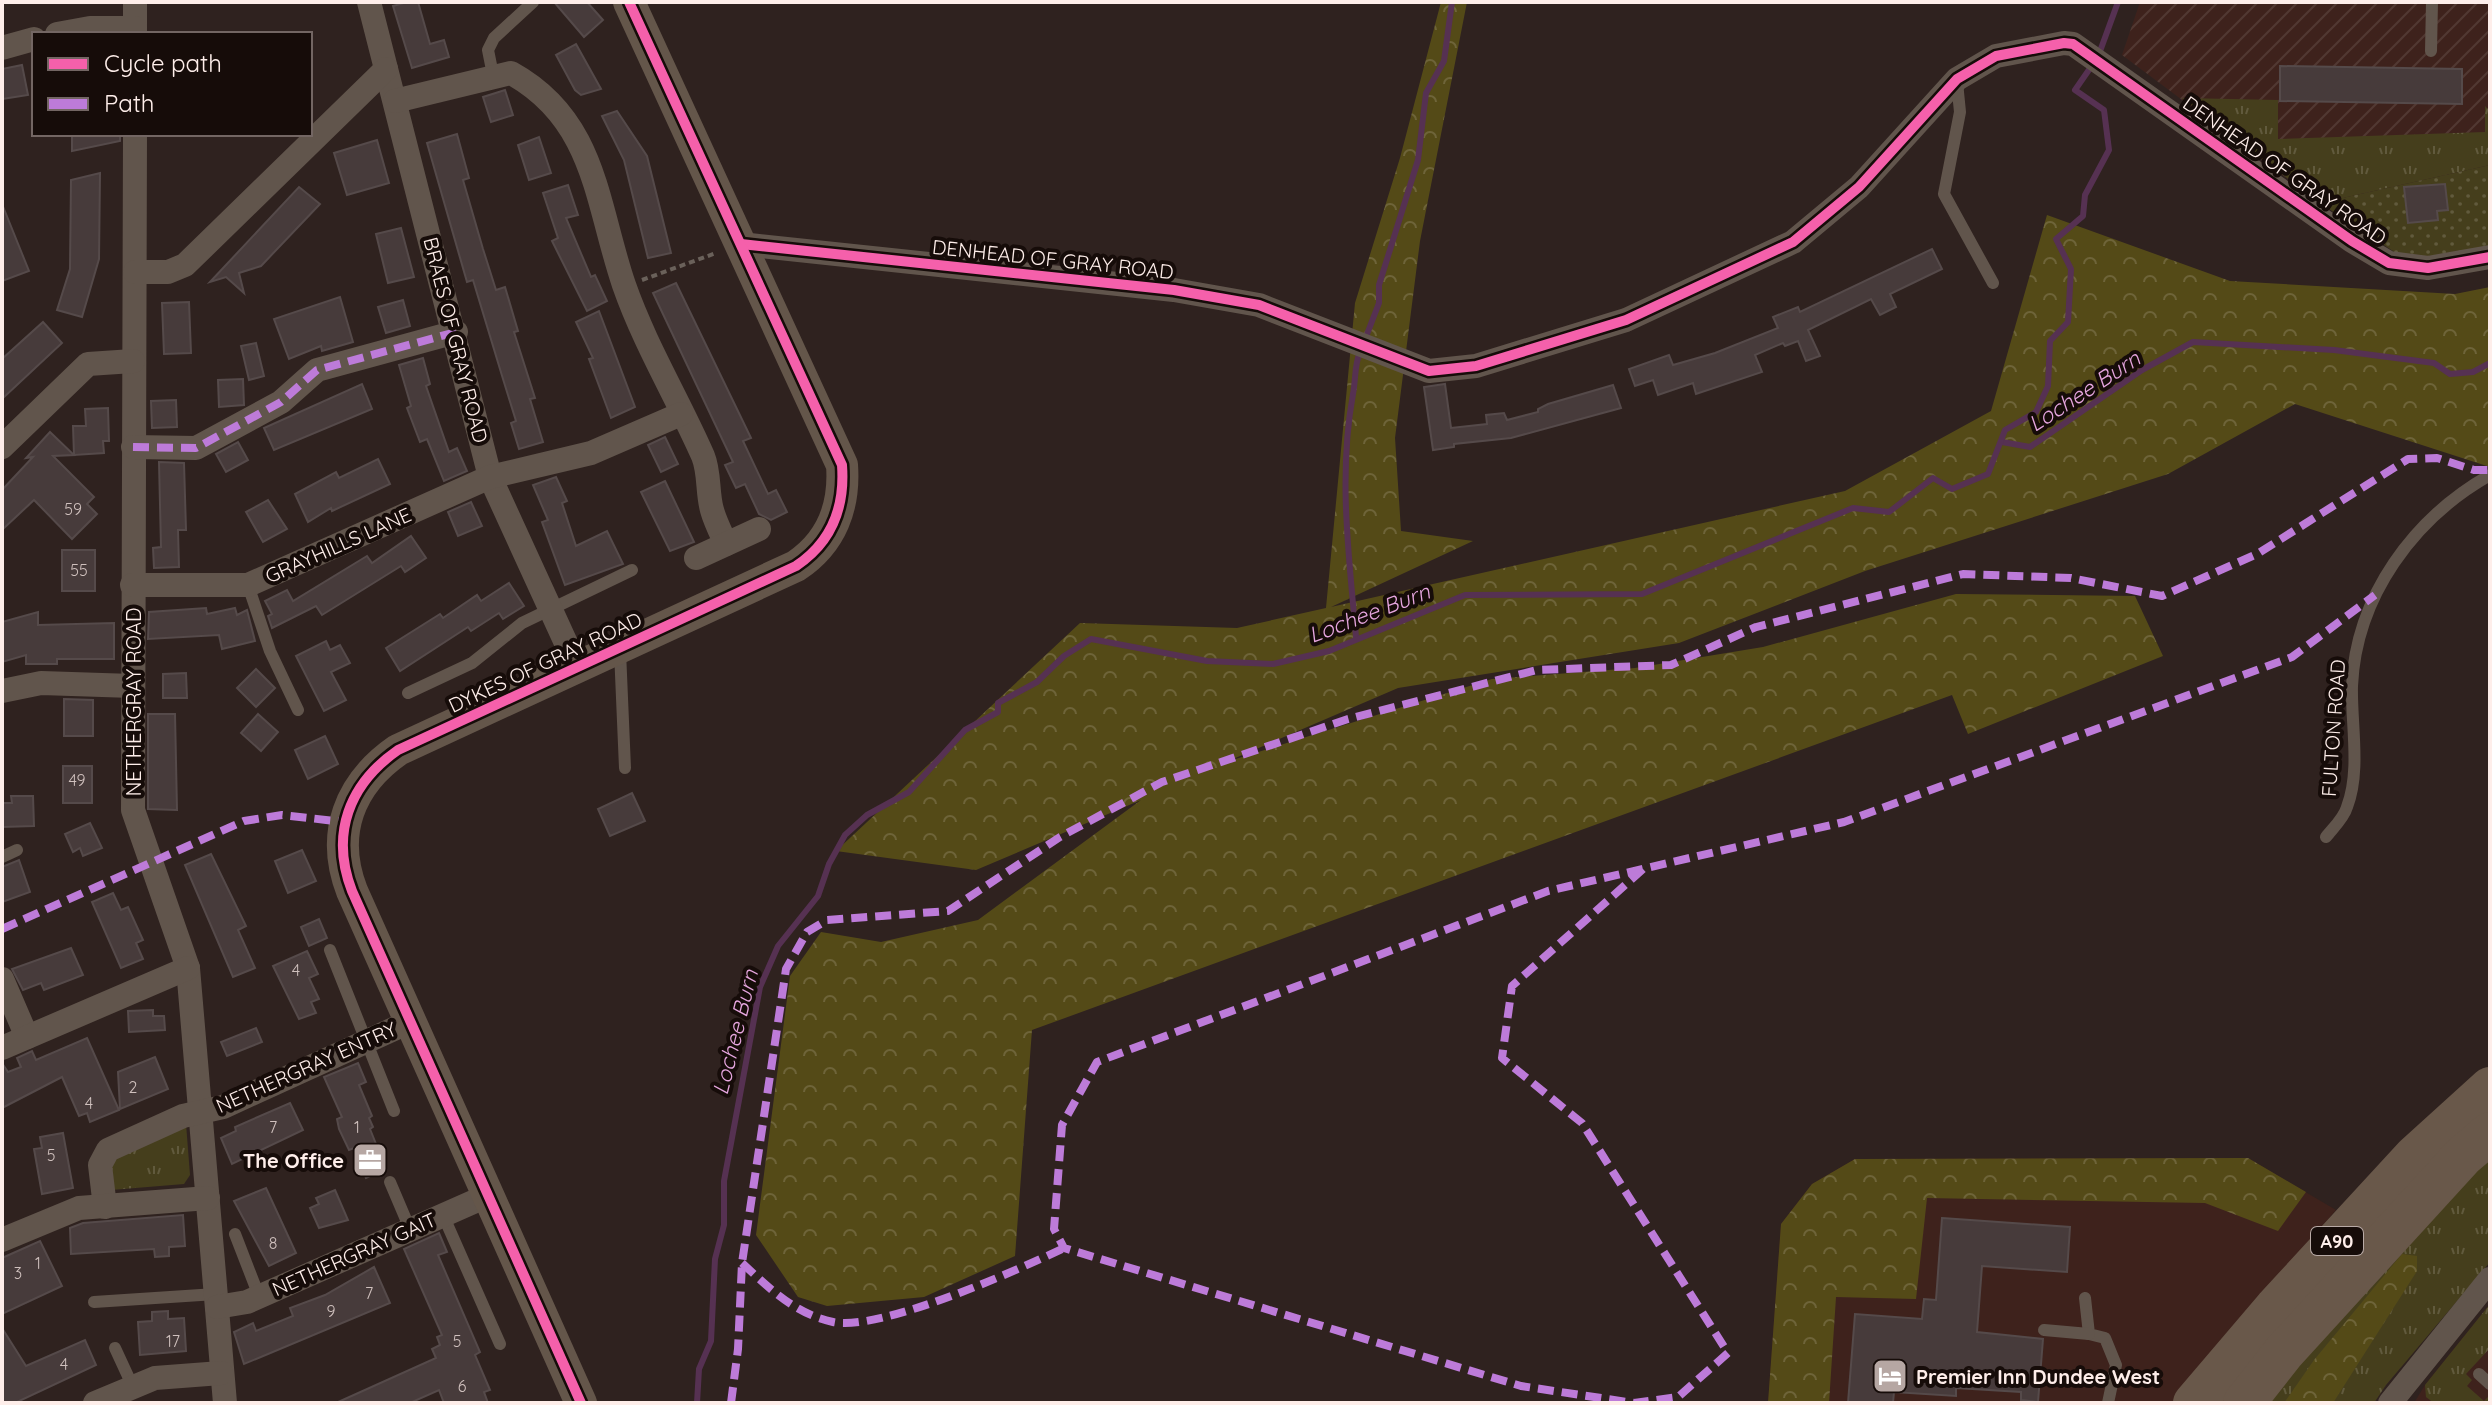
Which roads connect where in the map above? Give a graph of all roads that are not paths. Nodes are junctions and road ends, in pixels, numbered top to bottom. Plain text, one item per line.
1 (135, 2) edge
2 (369, 2) edge
3 (533, 2) edge
4 (629, 2) edge
5 (2432, 2) edge
6 (135, 31) edge
7 (68, 32) edge
8 (32, 40) edge
9 (2, 48) edge
10 (2431, 51) dead end
11 (386, 69) junction
12 (493, 75) junction
13 (1957, 79) junction
14 (395, 101) junction
15 (135, 136) edge
16 (741, 244) junction
17 (2490, 257) edge
18 (135, 272) junction
19 (1993, 283) dead end
20 (456, 332) junction
21 (133, 361) junction
22 (681, 414) junction
23 (2, 447) edge
24 (133, 447) junction
25 (2490, 475) edge
26 (490, 477) junction
27 (759, 529) dead end
28 (726, 544) junction
29 (696, 558) dead end
30 (632, 570) dead end
31 (132, 585) junction
32 (248, 585) junction
33 (550, 609) junction
34 (620, 648) junction
35 (577, 667) junction
36 (133, 686) junction
37 (2, 691) edge
38 (408, 693) dead end
39 (298, 710) dead end
40 (625, 768) dead end
41 (2326, 837) dead end
42 (17, 850) dead end
43 (2, 857) edge
44 (330, 950) dead end
45 (188, 968) junction
46 (2, 979) edge
47 (409, 1022) junction
48 (27, 1037) junction
49 (366, 1042) junction
50 (2, 1048) edge
51 (2490, 1088) edge
52 (394, 1111) dead end
53 (203, 1112) junction
54 (2490, 1133) edge
55 (390, 1182) dead end
56 (489, 1195) junction
57 (208, 1198) junction
58 (105, 1207) junction
59 (443, 1215) junction
60 (410, 1229) junction
61 (235, 1234) dead end
62 (2, 1240) edge
63 (2490, 1279) edge
64 (259, 1296) junction
65 (2085, 1298) dead end
66 (216, 1300) junction
67 (94, 1302) dead end
68 (2044, 1330) dead end
69 (2089, 1334) junction
70 (500, 1344) dead end
71 (115, 1348) dead end
72 (221, 1373) junction
73 (2479, 1374) dead end
74 (2490, 1384) edge
75 (133, 1387) junction
76 (2196, 1393) edge
77 (2400, 1399) edge
78 (95, 1403) edge
79 (225, 1403) edge
80 (581, 1403) edge
81 (2108, 1403) edge
82 (2244, 1403) edge

1 - 6 street
2 - 11 street, BRAES OF GRAY ROAD
3 - 12 lane
4 - 16 street, DYKES OF GRAY ROAD
5 - 10 lane
6 - 7 street
8 - 9 street
11 - 14 street, BRAES OF GRAY ROAD
11 - 18 street
12 - 14 street
12 - 22 street
13 - 16 street, DENHEAD OF GRAY ROAD
13 - 17 street, DENHEAD OF GRAY ROAD
13 - 19 lane
14 - 20 street, BRAES OF GRAY ROAD
15 - 18 street, NETHERGRAY ROAD
16 - 34 street, DYKES OF GRAY ROAD
18 - 21 street, NETHERGRAY ROAD
20 - 24 street
20 - 26 street, BRAES OF GRAY ROAD
21 - 23 street
21 - 24 street, NETHERGRAY ROAD
22 - 26 street, GRAYHILLS LANE
22 - 28 street
24 - 31 street, NETHERGRAY ROAD
25 - 41 lane, FULTON ROAD
26 - 32 street, GRAYHILLS LANE
26 - 33 street, BRAES OF GRAY ROAD
27 - 28 street
28 - 29 street
30 - 33 lane
31 - 32 street, GRAYHILLS LANE
31 - 36 street, NETHERGRAY ROAD
32 - 39 lane
33 - 35 street, BRAES OF GRAY ROAD
33 - 38 lane
34 - 35 street, DYKES OF GRAY ROAD
34 - 40 lane
35 - 47 street, DYKES OF GRAY ROAD
36 - 37 street
36 - 45 street, NETHERGRAY ROAD
42 - 43 lane
44 - 49 lane
45 - 48 street
45 - 53 street, NETHERGRAY ROAD
46 - 48 street
47 - 49 street, NETHERGRAY ENTRY
47 - 56 street, DYKES OF GRAY ROAD
48 - 50 street
49 - 52 lane
49 - 53 street, NETHERGRAY ENTRY
51 - 76 highway, A90
53 - 57 street, NETHERGRAY ROAD
53 - 58 street, NETHERGRAY ENTRY
54 - 82 highway, A90
55 - 60 lane
56 - 59 street, NETHERGRAY GAIT
56 - 80 street, DYKES OF GRAY ROAD
57 - 58 street
57 - 66 street, NETHERGRAY ROAD
58 - 62 street
59 - 60 street, NETHERGRAY GAIT
59 - 70 lane
60 - 64 street, NETHERGRAY GAIT
61 - 64 lane
63 - 77 street
64 - 66 street, NETHERGRAY GAIT
65 - 69 lane
66 - 67 lane
66 - 72 street, NETHERGRAY ROAD
68 - 69 lane
69 - 81 lane
71 - 75 lane
72 - 75 street
72 - 79 street, NETHERGRAY ROAD
73 - 74 lane
75 - 78 street

